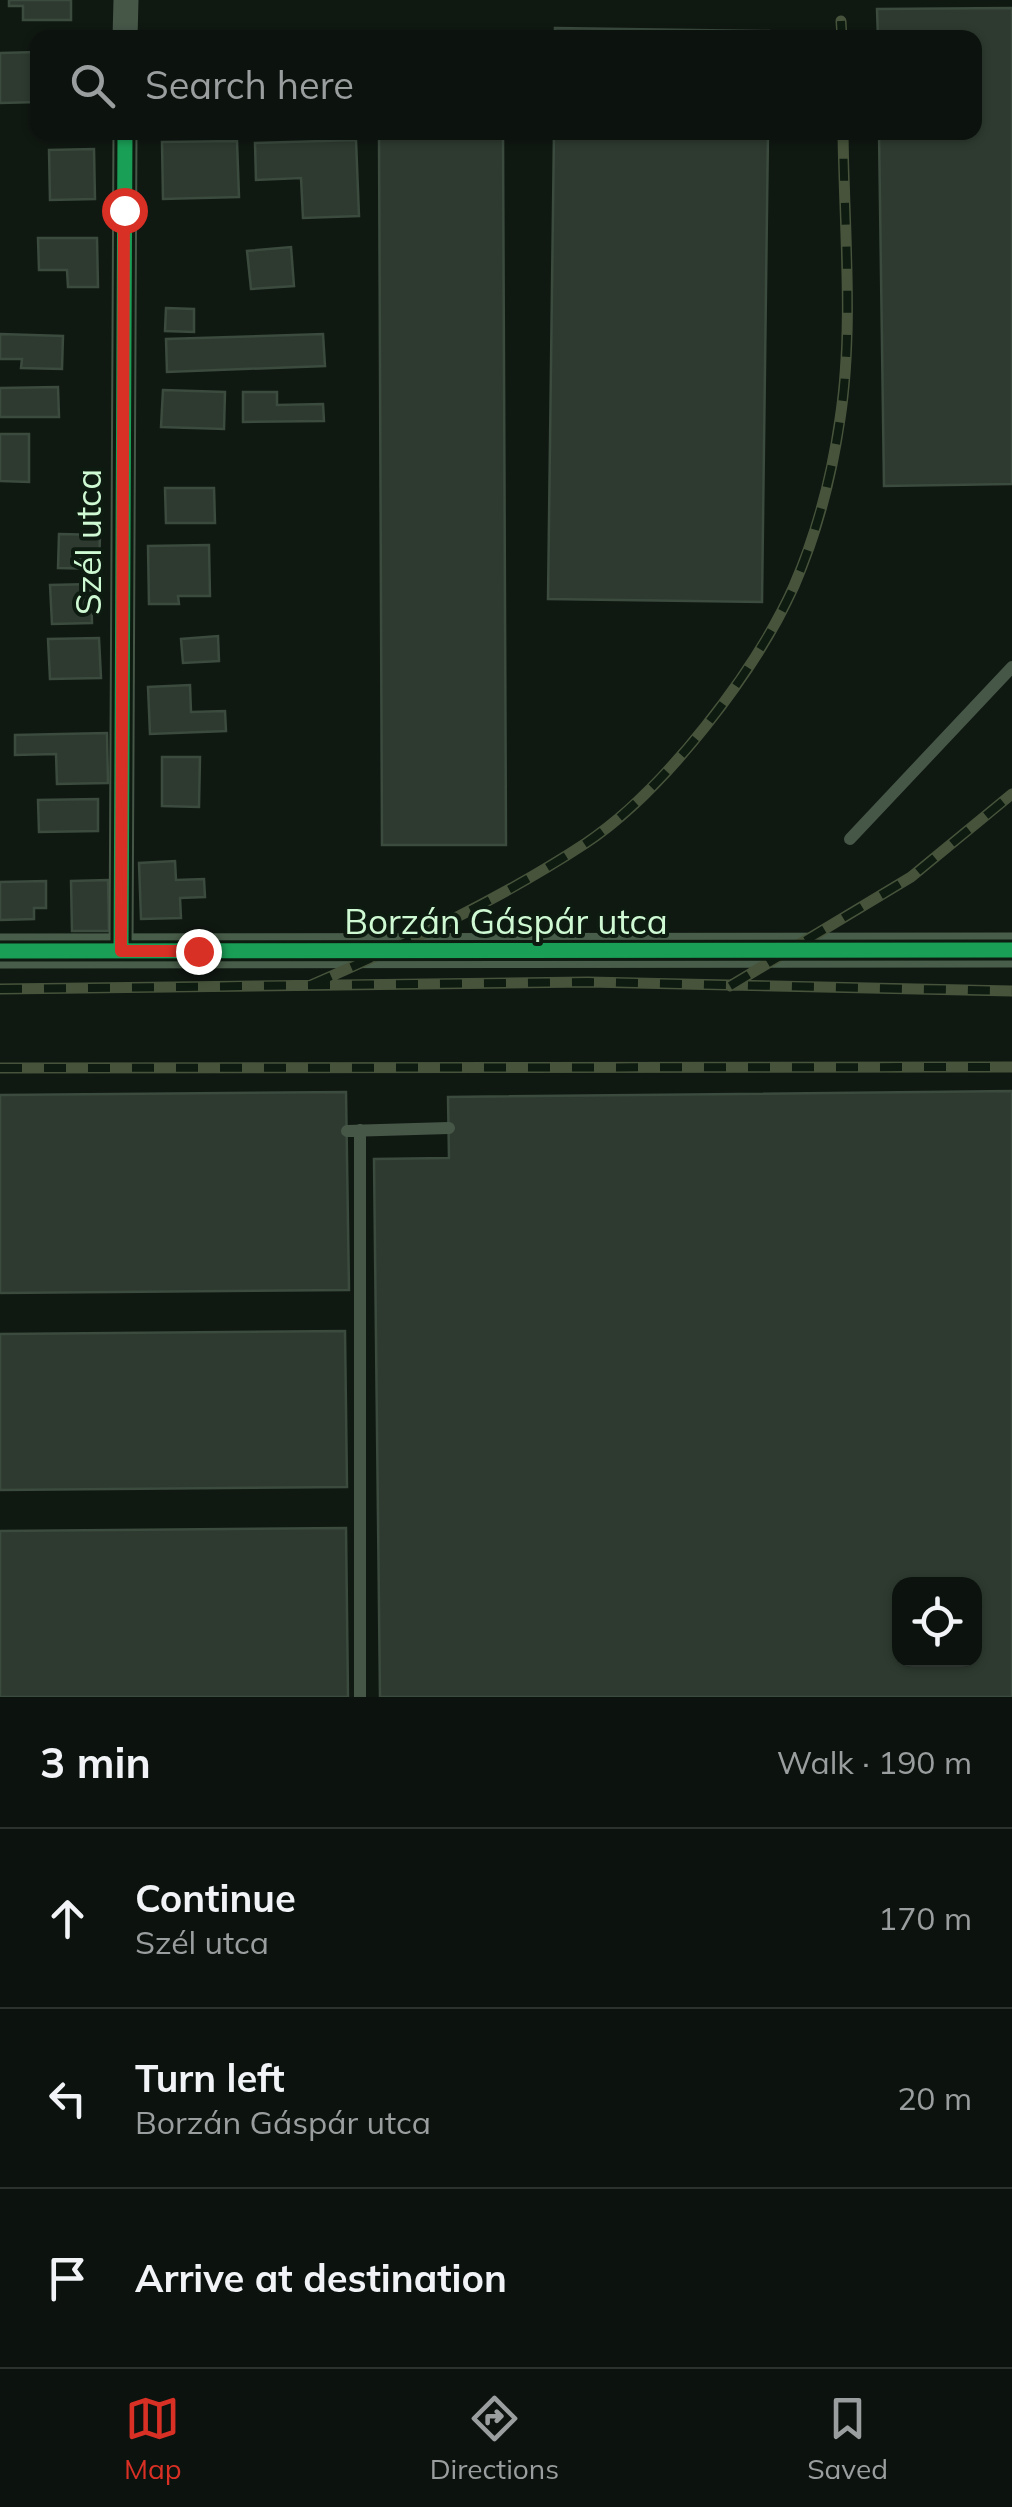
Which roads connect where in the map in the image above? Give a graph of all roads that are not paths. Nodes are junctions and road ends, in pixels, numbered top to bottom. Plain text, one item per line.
1 (126, 0) edge
2 (126, 30) edge
3 (125, 140) edge
4 (1012, 667) edge
5 (850, 839) dead end
6 (1012, 950) edge
7 (0, 951) edge
8 (121, 951) junction
9 (449, 1128) dead end
10 (360, 1697) edge

1 - 2 street
3 - 8 street, Szél utca
4 - 5 lane
6 - 8 street, Borzán Gáspár utca
7 - 8 street, Borzán Gáspár utca
9 - 10 lane

